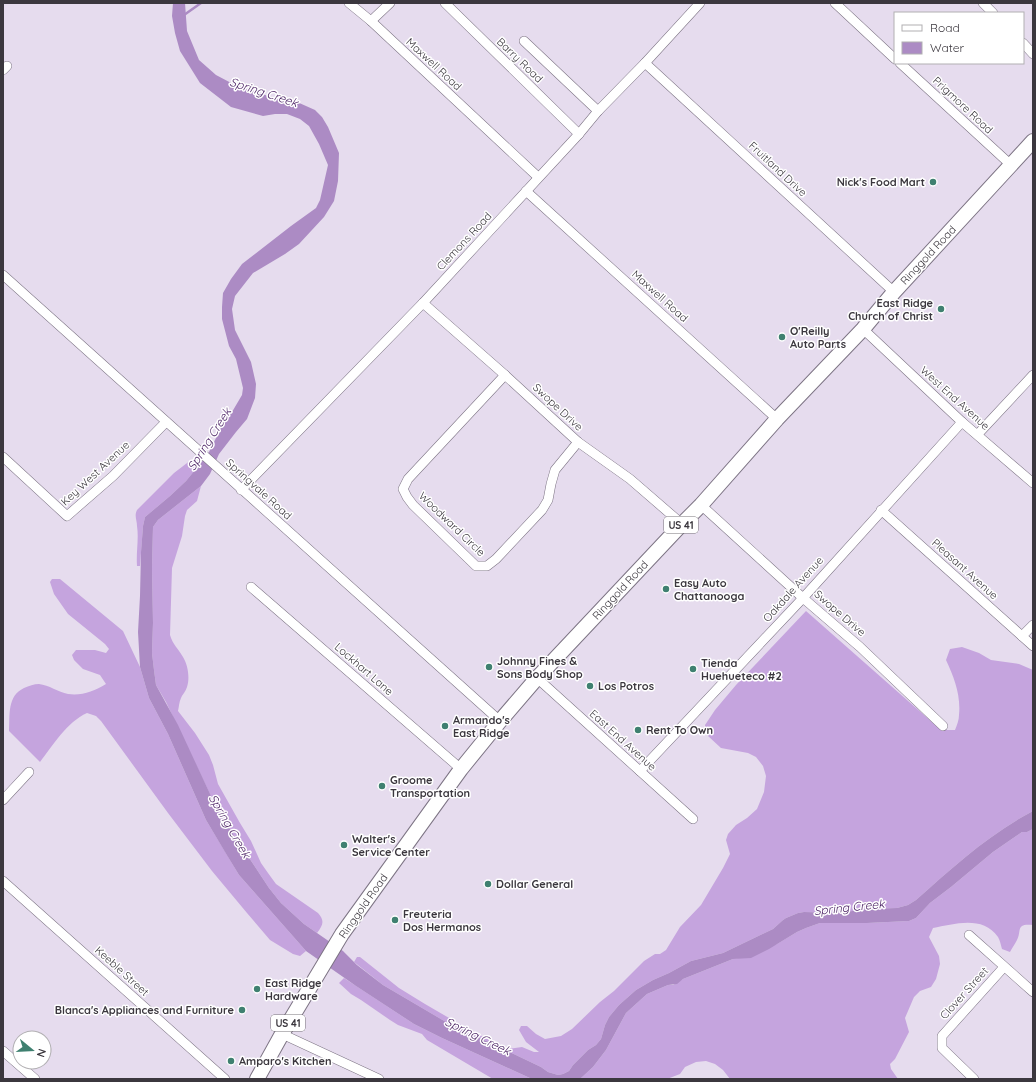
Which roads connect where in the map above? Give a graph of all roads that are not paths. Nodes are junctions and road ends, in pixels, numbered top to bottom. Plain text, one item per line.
1 (349, 3) edge
2 (390, 3) edge
3 (445, 3) edge
4 (700, 3) edge
5 (834, 3) edge
6 (983, 3) edge
7 (992, 12) edge
8 (371, 21) junction
9 (524, 41) dead end
10 (1024, 44) edge
11 (1033, 54) edge
12 (894, 57) edge
13 (645, 63) junction
14 (901, 64) edge
15 (598, 111) junction
16 (579, 134) junction
17 (1033, 141) edge
18 (1011, 165) junction
19 (538, 177) junction
20 (526, 191) junction
21 (3, 276) edge
22 (894, 292) junction
23 (423, 303) junction
24 (863, 329) junction
25 (505, 375) junction
26 (1033, 375) edge
27 (777, 419) junction
28 (166, 422) junction
29 (962, 422) junction
30 (978, 434) junction
31 (578, 442) junction
32 (3, 457) edge
33 (1033, 483) edge
34 (241, 490) junction
35 (701, 505) junction
36 (881, 510) junction
37 (682, 524) junction
38 (251, 587) dead end
39 (803, 598) junction
40 (1033, 625) edge
41 (1022, 636) junction
42 (1033, 646) edge
43 (538, 678) junction
44 (500, 721) junction
45 (943, 726) dead end
46 (461, 769) junction
47 (640, 771) junction
48 (29, 772) dead end
49 (3, 800) edge
50 (693, 819) dead end
51 (3, 881) edge
52 (969, 935) dead end
53 (1004, 967) junction
54 (1033, 992) edge
55 (282, 1034) junction
56 (3, 1051) edge
57 (35, 1079) edge
58 (225, 1079) edge
59 (257, 1079) edge
60 (379, 1079) edge
61 (974, 1079) edge

1 - 8 street, Maxwell Road
2 - 8 street
3 - 16 street, Barry Road
4 - 13 street, Clemons Road
5 - 12 street
6 - 7 street
8 - 19 street, Maxwell Road
9 - 15 street
10 - 11 street
13 - 15 street, Clemons Road
13 - 22 street, Fruitland Drive
14 - 18 street, Prigmore Road
15 - 16 street, Clemons Road
16 - 19 street, Clemons Road
17 - 18 main road, Ringgold Road / US 41
18 - 22 main road, Ringgold Road / US 41
19 - 20 street, Clemons Road
20 - 23 street, Clemons Road
20 - 27 street, Maxwell Road
21 - 28 street, Springvale Road
22 - 24 main road, Ringgold Road / US 41
23 - 25 street, Swope Drive
23 - 34 street, Clemons Road
24 - 27 main road, Ringgold Road / US 41
24 - 29 street, West End Avenue
25 - 31 street, Swope Drive
25 - 31 street, Woodward Circle
26 - 30 street
27 - 35 main road, Ringgold Road / US 41
28 - 32 street, Key West Avenue
28 - 34 street, Springvale Road
29 - 30 street, West End Avenue
29 - 36 street, Oakdale Avenue
30 - 33 street, West End Avenue
31 - 37 street, Swope Drive
34 - 44 street, Springvale Road
35 - 37 main road, Ringgold Road / US 41
35 - 39 street, Swope Drive
36 - 39 street, Oakdale Avenue
36 - 41 street, Pleasant Avenue
37 - 43 main road, Ringgold Road / US 41
38 - 46 street, Lockhart Lane
39 - 45 street, Swope Drive
39 - 47 street, Oakdale Avenue
40 - 41 street
41 - 42 street, Pleasant Avenue
43 - 44 main road, Ringgold Road / US 41
43 - 47 street, East End Avenue
44 - 46 main road, Ringgold Road / US 41
46 - 55 main road, Ringgold Road / US 41
47 - 50 street, East End Avenue
48 - 49 street
51 - 58 street, Keeble Street
52 - 53 street
53 - 54 street
53 - 61 street, Clover Street
55 - 59 main road, Ringgold Road / US 41
55 - 60 street
56 - 57 street

